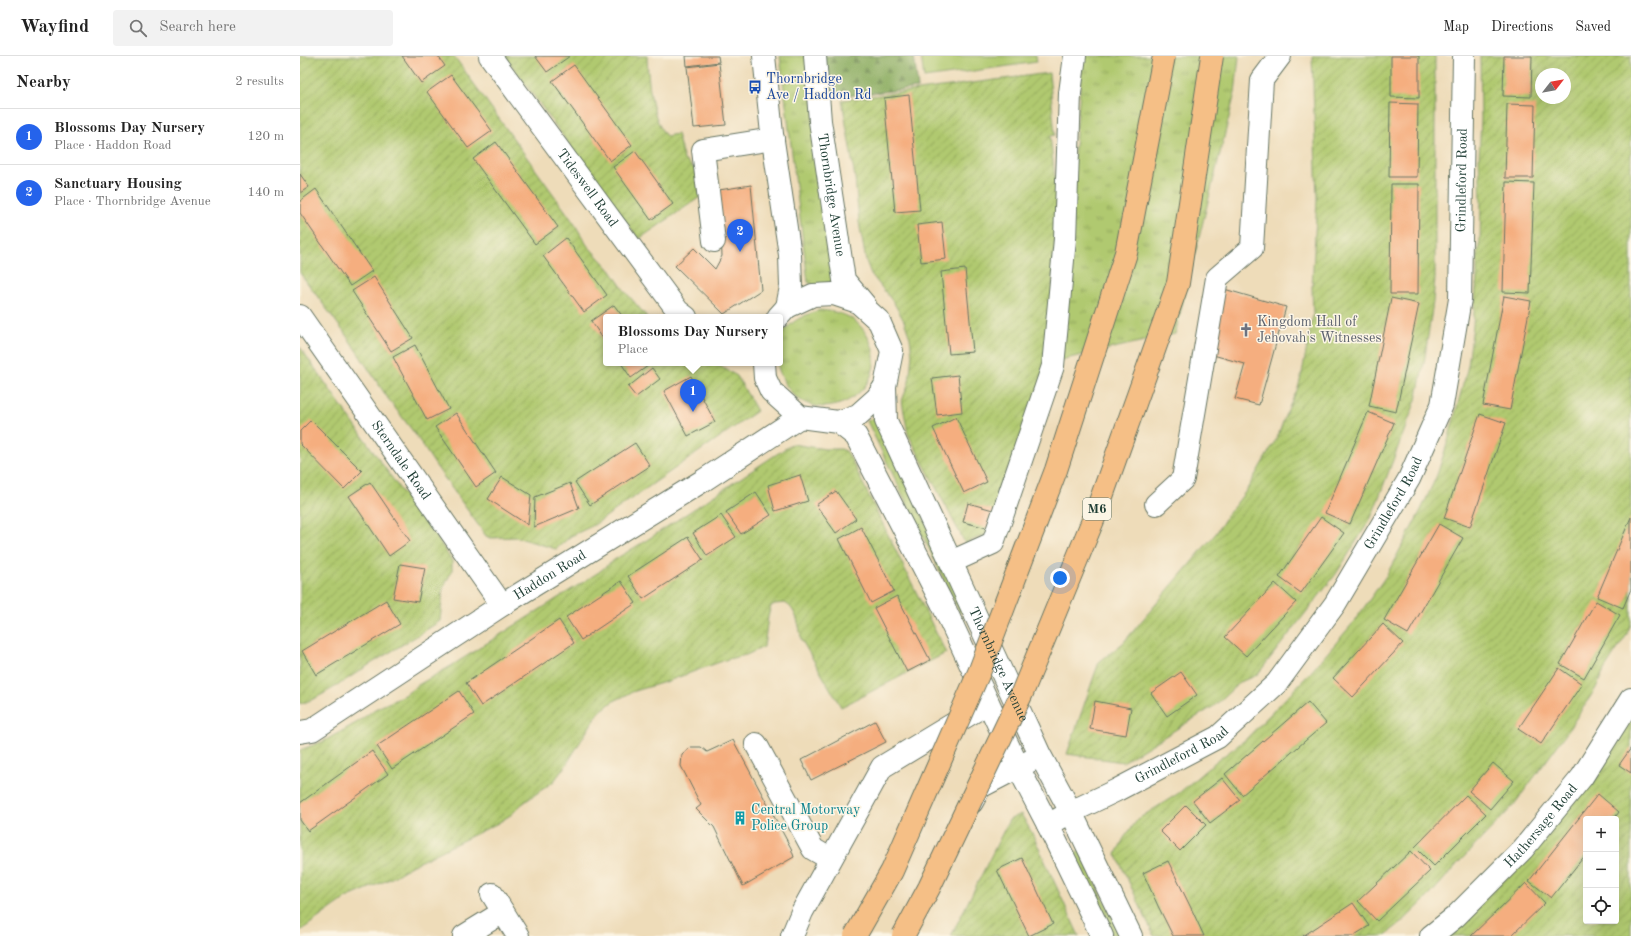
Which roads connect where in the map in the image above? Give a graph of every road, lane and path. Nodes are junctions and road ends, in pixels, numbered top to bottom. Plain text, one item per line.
1 (490, 56) edge
2 (764, 56) edge
3 (815, 56) edge
4 (1075, 56) edge
5 (1164, 56) edge
6 (1212, 56) edge
7 (1280, 56) edge
8 (1464, 56) edge
9 (773, 139) junction
10 (714, 241) dead end
11 (783, 312) edge
12 (682, 314) edge
13 (300, 316) edge
14 (879, 321) junction
15 (764, 366) edge
16 (885, 386) junction
17 (800, 417) junction
18 (838, 422) junction
19 (1156, 504) dead end
20 (951, 562) junction
21 (502, 605) junction
22 (1631, 699) edge
23 (988, 703) junction
24 (300, 732) edge
25 (1003, 735) junction
26 (756, 744) dead end
27 (1040, 755) junction
28 (1018, 767) junction
29 (980, 787) junction
30 (1071, 812) junction
31 (1048, 825) junction
32 (830, 859) junction
33 (464, 936) edge
34 (518, 936) edge
35 (792, 936) edge
36 (855, 936) edge
37 (904, 936) edge
38 (1102, 936) edge
39 (1131, 936) edge
40 (1431, 936) edge

1 - 12 street, Tideswell Road
2 - 9 street
3 - 14 street, Thornbridge Avenue
4 - 20 street
5 - 36 highway, bridge
6 - 37 highway, M6, bridge
7 - 19 street
8 - 30 street, Grindleford Road
9 - 10 street
9 - 11 street
11 - 14 street
13 - 21 street, Sterndale Road
14 - 16 street
15 - 17 street
16 - 18 street
16 - 20 street, Thornbridge Avenue
17 - 18 street
17 - 21 street, Haddon Road
18 - 23 street, Thornbridge Avenue
20 - 27 street, Thornbridge Avenue
21 - 24 street, Haddon Road
22 - 40 street, Hathersage Road
23 - 25 street, Thornbridge Avenue
23 - 32 street
25 - 28 street, Thornbridge Avenue
25 - 29 street
26 - 32 street
27 - 28 street
27 - 30 street, Thornbridge Avenue
28 - 29 street
28 - 31 street, Thornbridge Avenue
29 - 37 street
30 - 31 street, Grindleford Road
30 - 39 street, Thornbridge Avenue
31 - 38 street, Thornbridge Avenue
32 - 35 street
33 - 34 street

